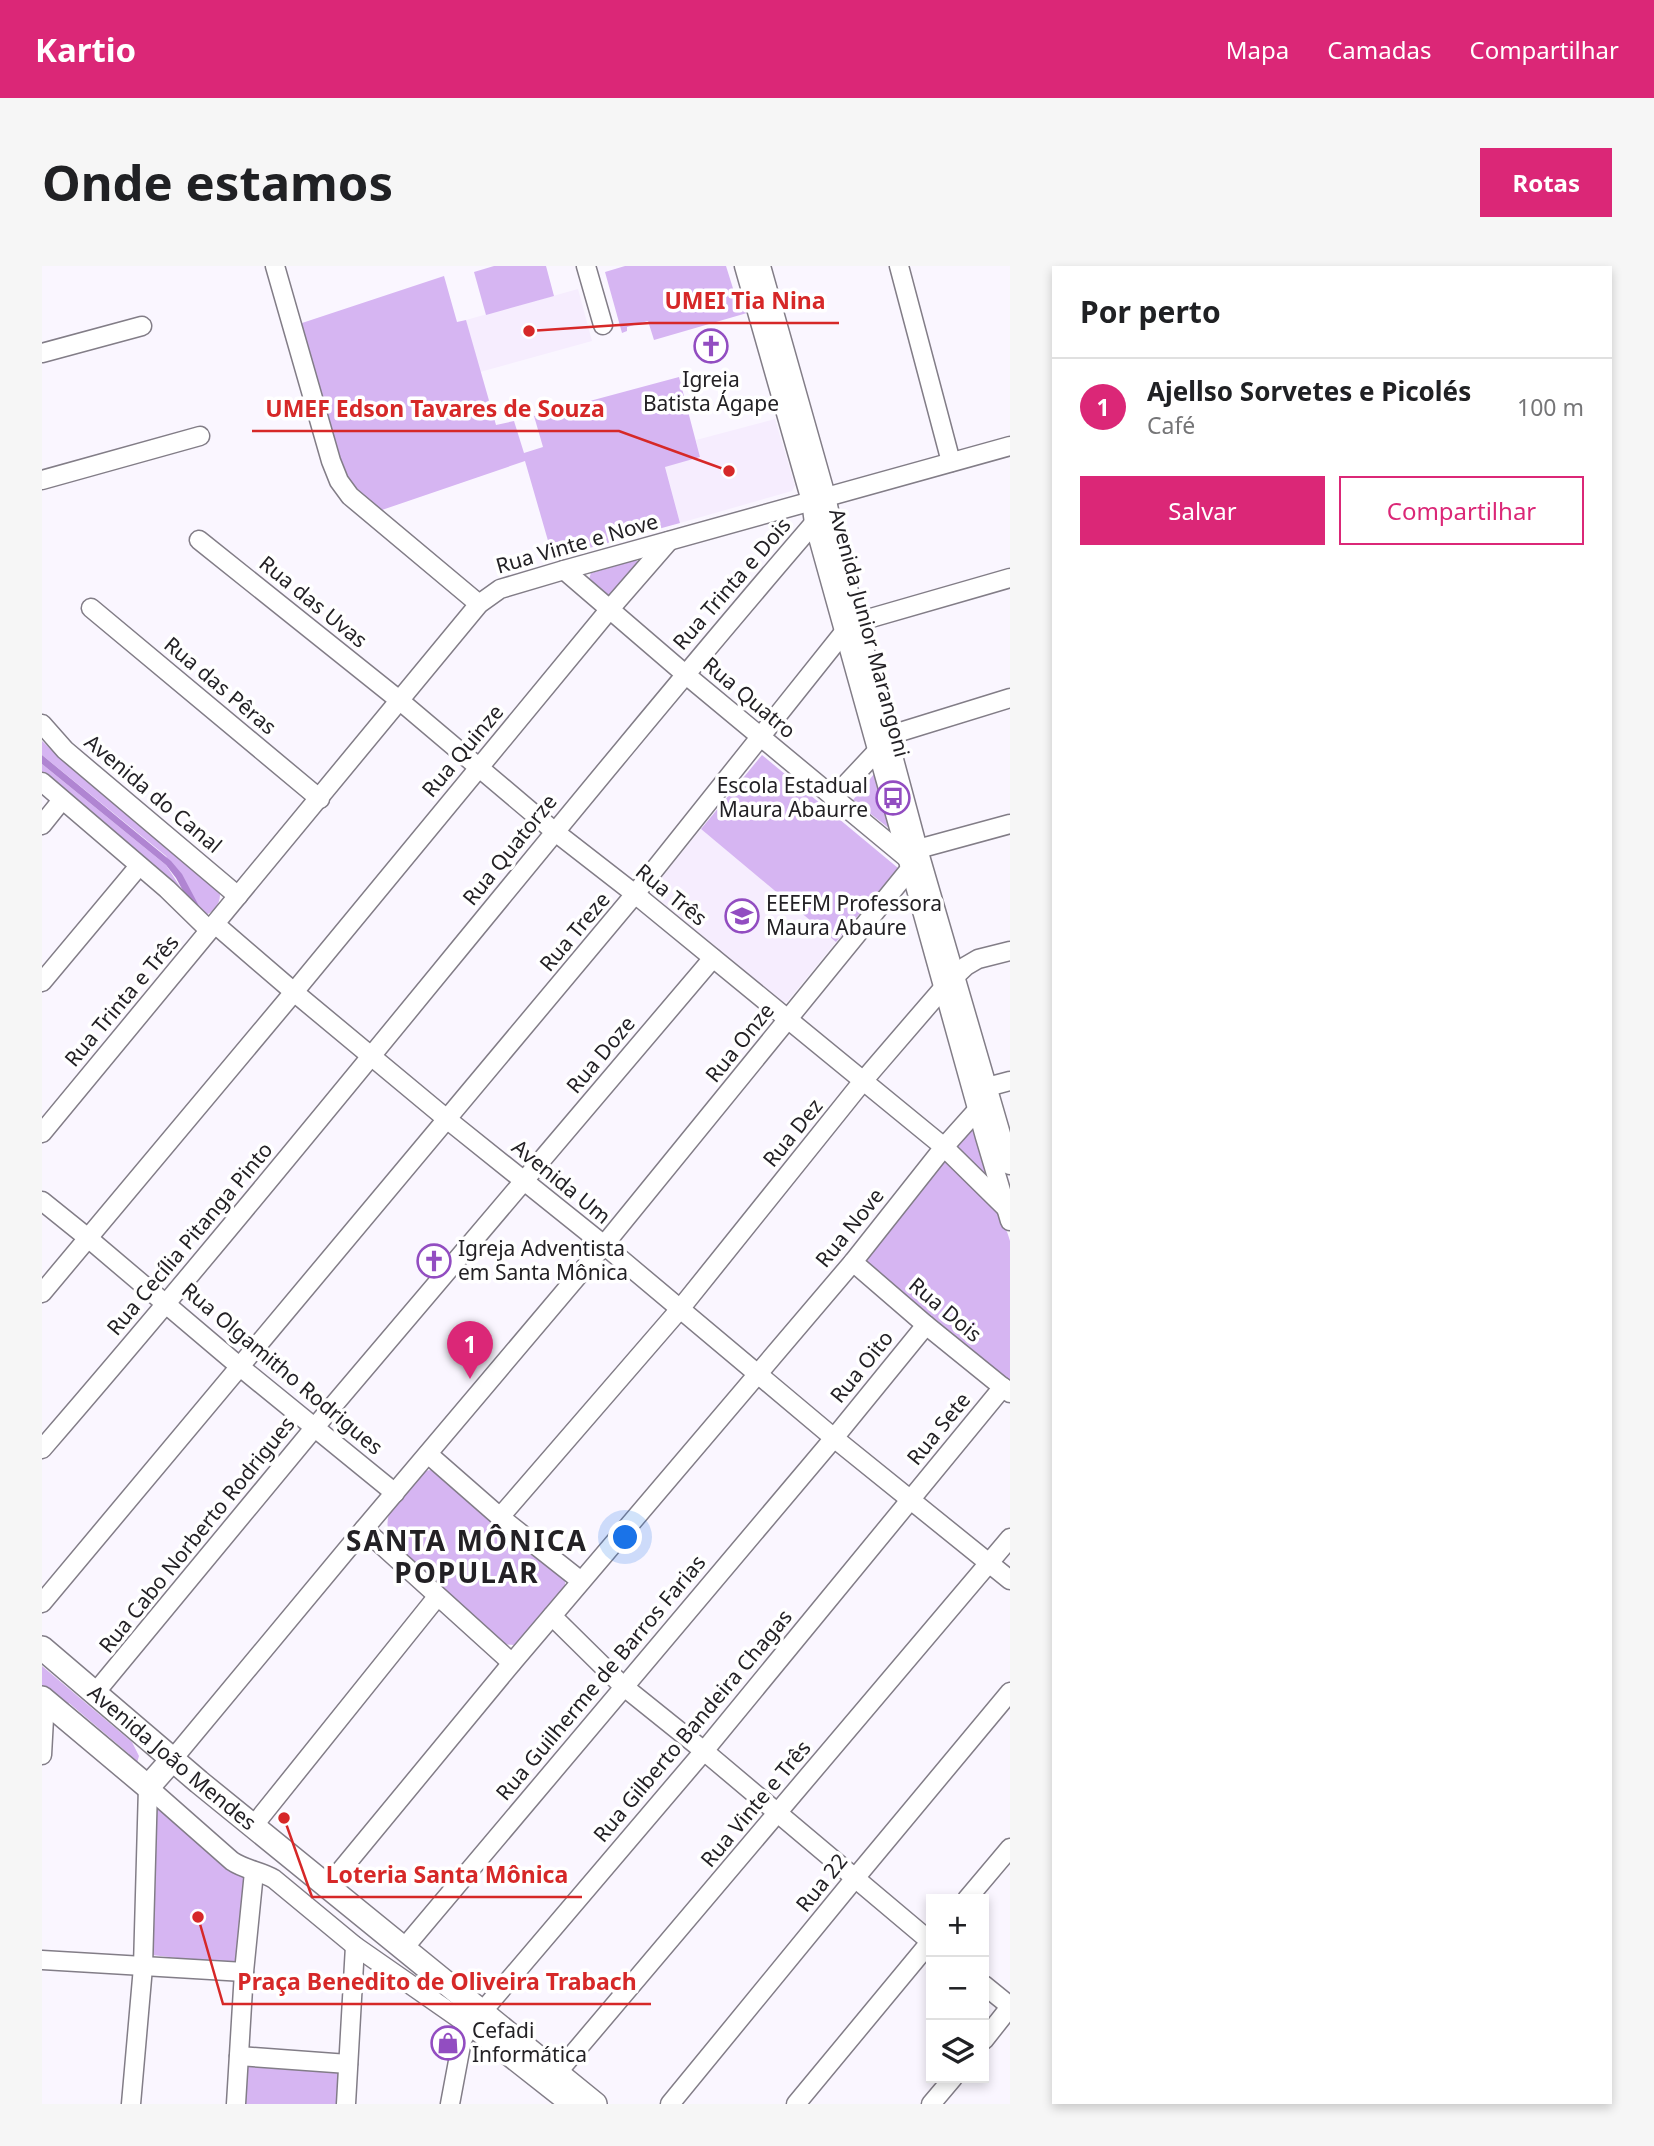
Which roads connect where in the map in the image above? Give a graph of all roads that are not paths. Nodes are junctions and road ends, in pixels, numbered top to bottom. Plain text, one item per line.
1 (275, 266) edge
2 (586, 266) edge
3 (898, 266) edge
4 (755, 273) edge
5 (603, 325) dead end
6 (142, 326) dead end
7 (42, 353) edge
8 (200, 436) dead end
9 (1010, 446) edge
10 (951, 462) junction
11 (42, 480) edge
12 (818, 498) junction
13 (814, 523) junction
14 (199, 540) dead end
15 (669, 541) junction
16 (564, 570) junction
17 (1010, 578) edge
18 (479, 604) junction
19 (91, 608) dead end
20 (609, 610) junction
21 (851, 627) junction
22 (685, 674) junction
23 (1010, 698) edge
24 (399, 700) junction
25 (42, 724) edge
26 (761, 738) junction
27 (883, 745) junction
28 (479, 767) junction
29 (42, 782) edge
30 (833, 798) junction
31 (320, 799) junction
32 (62, 800) junction
33 (1010, 824) edge
34 (42, 825) edge
35 (554, 831) junction
36 (912, 859) junction
37 (139, 866) junction
38 (635, 894) junction
39 (238, 896) junction
40 (212, 927) junction
41 (1010, 951) edge
42 (713, 958) junction
43 (950, 981) junction
44 (42, 982) edge
45 (293, 992) junction
46 (788, 1020) junction
47 (371, 1057) junction
48 (863, 1081) junction
49 (1010, 1081) edge
50 (982, 1098) junction
51 (448, 1120) junction
52 (42, 1133) edge
53 (944, 1147) junction
54 (1010, 1165) edge
55 (524, 1181) junction
56 (42, 1201) edge
57 (1009, 1213) edge
58 (89, 1238) junction
59 (604, 1245) junction
60 (853, 1262) junction
61 (42, 1293) edge
62 (168, 1303) junction
63 (680, 1309) junction
64 (926, 1325) junction
65 (239, 1366) junction
66 (757, 1375) junction
67 (1007, 1390) edge
68 (314, 1427) junction
69 (834, 1438) junction
70 (42, 1449) edge
71 (428, 1454) junction
72 (395, 1493) junction
73 (910, 1500) junction
74 (500, 1517) junction
75 (364, 1529) junction
76 (1010, 1538) edge
77 (989, 1563) junction
78 (1010, 1580) edge
79 (581, 1581) junction
80 (437, 1597) junction
81 (42, 1603) edge
82 (552, 1616) junction
83 (42, 1648) edge
84 (512, 1663) junction
85 (624, 1686) junction
86 (1010, 1692) edge
87 (95, 1693) junction
88 (43, 1699) edge
89 (704, 1751) junction
90 (42, 1755) edge
91 (172, 1760) junction
92 (148, 1787) junction
93 (778, 1813) junction
94 (254, 1825) junction
95 (1010, 1848) edge
96 (254, 1872) junction
97 (856, 1877) junction
98 (328, 1886) junction
99 (971, 1894) edge
100 (926, 1938) edge
101 (355, 1946) junction
102 (404, 1948) junction
103 (926, 1948) edge
104 (42, 1960) edge
105 (143, 1967) junction
106 (244, 1972) junction
107 (989, 1989) edge
108 (1010, 2007) edge
109 (475, 2020) junction
110 (989, 2034) edge
111 (239, 2056) junction
112 (348, 2064) junction
113 (557, 2073) junction
114 (949, 2083) edge
115 (131, 2104) edge
116 (236, 2104) edge
117 (346, 2104) edge
118 (450, 2104) edge
119 (569, 2104) edge
120 (595, 2104) edge
121 (670, 2104) edge
122 (796, 2104) edge
123 (931, 2104) edge

1 - 18 street
2 - 5 street
3 - 10 street
4 - 12 street
6 - 7 street
8 - 11 street
9 - 10 street, Rua Vinte e Nove
10 - 12 street, Rua Vinte e Nove
12 - 13 street, Avenida Junior Marangoni
12 - 15 street, Rua Vinte e Nove
12 - 21 street, Avenida Junior Marangoni
13 - 21 street, Avenida Junior Marangoni
13 - 22 street, Rua Trinta e Dois
14 - 24 street, Rua das Uvas
15 - 16 street, Rua Vinte e Nove
15 - 20 street, Rua Quinze
16 - 18 street, Rua Vinte e Nove
16 - 20 street, Rua Quatro
17 - 21 street
18 - 24 street, Rua Vinte e Nove
19 - 31 street, Rua das Pêras
20 - 22 street, Rua Quatro
20 - 28 street, Rua Quinze
21 - 26 street, Rua Treze
21 - 27 street, Avenida Junior Marangoni
22 - 26 street, Rua Quatro
22 - 35 street, Rua Quatorze
23 - 27 street
24 - 28 street, Rua Três
24 - 31 street, Rua Vinte e Nove
25 - 39 street, Avenida do Canal
26 - 30 street, Rua Quatro
26 - 38 street, Rua Treze
27 - 30 street
27 - 36 street, Avenida Junior Marangoni
28 - 35 street, Rua Três
28 - 45 street, Rua Quinze
29 - 32 street
30 - 36 street, Rua Quatro
31 - 39 street, Rua Vinte e Nove
32 - 34 street
32 - 37 street
33 - 36 street
35 - 38 street, Rua Três
35 - 47 street, Rua Quatorze
36 - 43 street, Avenida Junior Marangoni
36 - 46 street, Rua Onze
37 - 40 street
37 - 44 street
38 - 42 street, Rua Três
38 - 51 street, Rua Treze
39 - 40 street, Rua Vinte e Nove
40 - 45 street, Avenida Um
40 - 52 street, Rua Trinta e Três
41 - 43 street, Rua Dez
42 - 46 street, Rua Três
42 - 55 street, Rua Doze
43 - 48 street, Rua Dez
43 - 50 street, Avenida Junior Marangoni
45 - 47 street, Avenida Um
45 - 58 street, Rua Quinze
46 - 48 street, Rua Três
46 - 59 street, Rua Onze
47 - 51 street, Avenida Um
47 - 62 street, Rua Cecília Pitanga Pinto
48 - 53 street, Rua Três
48 - 63 street, Rua Dez
49 - 50 street
50 - 53 street, Rua Nove
50 - 54 street, Avenida Junior Marangoni
50 - 57 street, Avenida Junior Marangoni
51 - 55 street, Avenida Um
51 - 65 street, Rua Treze
53 - 57 street, Rua Três
53 - 60 street, Rua Nove
55 - 59 street, Avenida Um
55 - 68 street, Rua Cabo Norberto Rodrigues
56 - 58 street, Rua Olgamitho Rodrigues
58 - 61 street, Rua Quinze
58 - 62 street, Rua Olgamitho Rodrigues
59 - 63 street, Avenida Um
59 - 71 street, Rua Onze
60 - 64 street, Rua Dois
60 - 66 street, Rua Nove
62 - 65 street, Rua Olgamitho Rodrigues
62 - 70 street, Rua Cecília Pitanga Pinto
63 - 66 street, Avenida Um
63 - 74 street, Rua Dez
64 - 67 street, Rua Dois
64 - 69 street, Rua Oito
65 - 68 street, Rua Olgamitho Rodrigues
65 - 81 street, Rua Treze
66 - 69 street, Avenida Um
66 - 79 street, Rua Nove
67 - 73 street, Rua Sete
68 - 72 street, Rua Olgamitho Rodrigues
68 - 87 street, Rua Cabo Norberto Rodrigues
69 - 73 street, Avenida Um
69 - 85 street, Rua Guilherme de Barros Farias
71 - 72 street, Rua Onze
71 - 74 street
72 - 75 street, Rua Onze
73 - 77 street, Avenida Um
73 - 89 street, Rua Gilberto Bandeira Chagas
74 - 79 street
75 - 80 street
75 - 91 street, Rua Onze
76 - 77 street, Rua Vinte e Três
77 - 78 street, Avenida Um
77 - 93 street, Rua Vinte e Três
79 - 82 street, Rua Nove
80 - 84 street
80 - 94 street
82 - 84 street, Rua Nove
82 - 85 street
83 - 87 main road, Avenida João Mendes
84 - 98 street, Rua Nove
85 - 89 street
85 - 102 street, Rua Guilherme de Barros Farias
86 - 97 street, Rua 22
87 - 91 main road, Avenida João Mendes
88 - 90 street
88 - 92 main road
89 - 93 street
89 - 109 street, Rua Gilberto Bandeira Chagas
91 - 92 main road
91 - 94 main road, Avenida João Mendes
92 - 96 street
92 - 105 street
93 - 97 street
93 - 113 street, Rua Vinte e Três
94 - 98 main road, Avenida João Mendes
95 - 99 street
96 - 101 street
96 - 106 street
97 - 100 street
97 - 121 street, Rua 22
98 - 102 main road, Avenida João Mendes
101 - 109 street
101 - 112 street
102 - 109 main road, Avenida João Mendes
103 - 122 street
104 - 105 street
105 - 106 street
105 - 115 street
106 - 111 street
107 - 108 street
108 - 110 street
109 - 113 main road, Avenida João Mendes
109 - 118 street
109 - 119 street, Avenida João Mendes
111 - 112 street
111 - 116 street
112 - 117 street
113 - 120 main road, Avenida João Mendes
114 - 123 street

